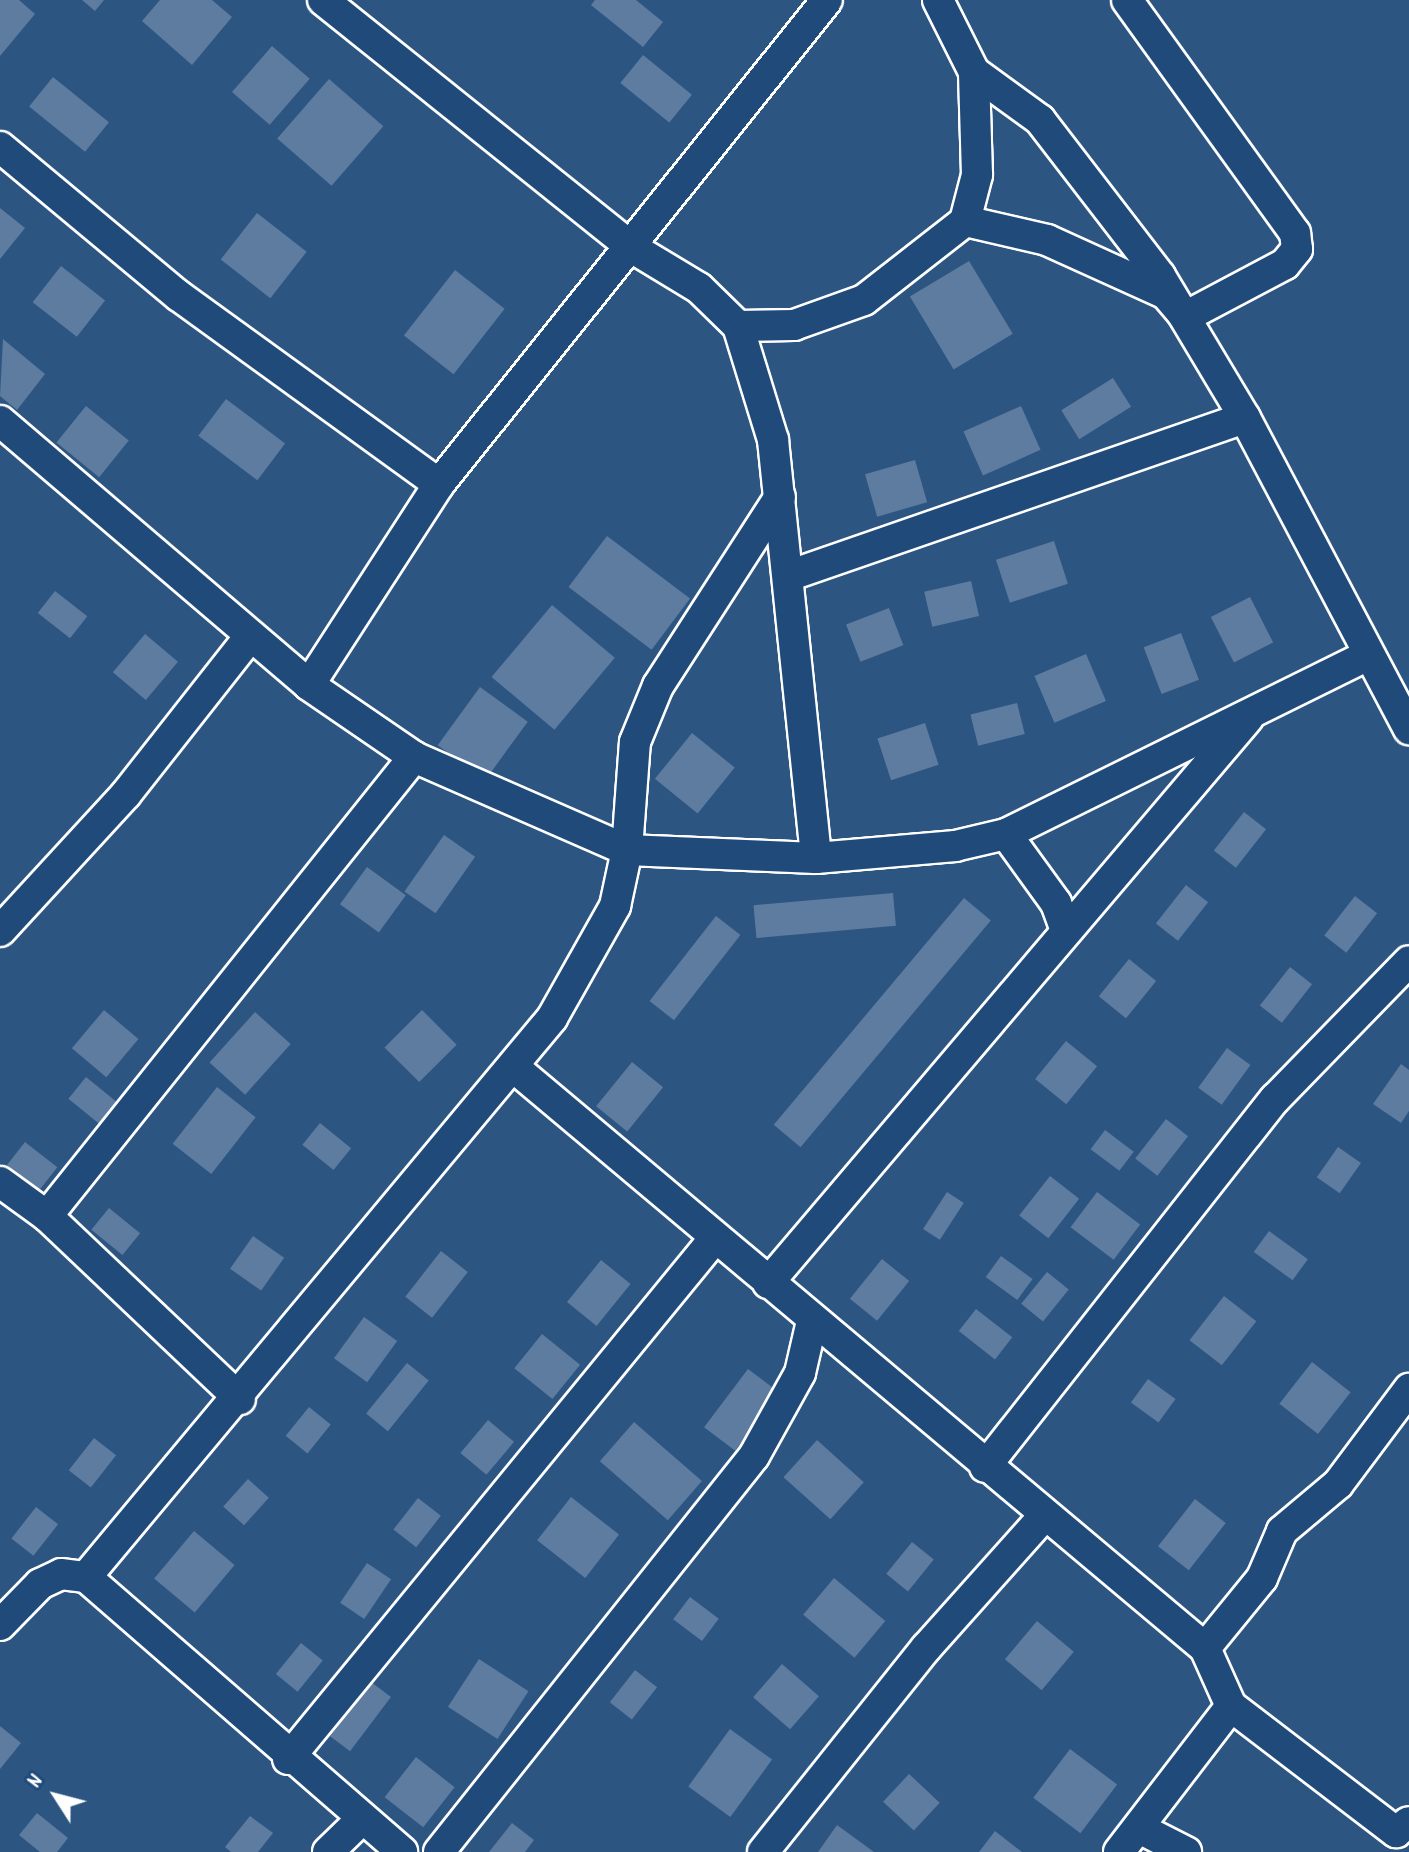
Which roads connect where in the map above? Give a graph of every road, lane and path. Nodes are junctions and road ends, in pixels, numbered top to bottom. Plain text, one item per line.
1 (323, 0) edge
2 (827, 0) edge
3 (938, 0) edge
4 (1127, 0) edge
5 (974, 72) junction
6 (0, 147) edge
7 (965, 221) junction
8 (631, 247) junction
9 (1185, 317) junction
10 (738, 326) junction
11 (1245, 418) junction
12 (0, 421) edge
13 (439, 484) junction
14 (780, 497) junction
15 (791, 575) junction
16 (248, 639) junction
17 (1368, 655) junction
18 (309, 685) junction
19 (1260, 704) junction
20 (1409, 729) edge
21 (414, 757) junction
22 (1006, 834) junction
23 (627, 850) junction
24 (816, 858) junction
25 (1066, 930) junction
26 (0, 931) edge
27 (1409, 961) edge
28 (516, 1069) junction
29 (0, 1182) edge
30 (47, 1216) junction
31 (714, 1239) junction
32 (768, 1283) junction
33 (812, 1321) junction
34 (1409, 1389) edge
35 (240, 1399) junction
36 (985, 1467) junction
37 (1045, 1515) junction
38 (86, 1577) junction
39 (0, 1625) edge
40 (1205, 1648) junction
41 (1231, 1706) junction
42 (288, 1759) junction
43 (359, 1822) junction
44 (1139, 1828) junction
45 (1397, 1835) edge
46 (328, 1852) edge
47 (402, 1852) edge
48 (439, 1852) edge
49 (763, 1852) edge
50 (1119, 1852) edge
51 (1186, 1852) edge

1 - 8 street
2 - 8 street
3 - 5 street
4 - 9 street
5 - 7 street
5 - 9 street
6 - 13 street
7 - 9 street
7 - 10 street
8 - 10 street
8 - 13 street
9 - 11 street
10 - 14 street
11 - 15 street
11 - 17 street
12 - 16 street
13 - 18 street
14 - 15 street
14 - 23 street
15 - 24 street
16 - 18 street
16 - 26 street
17 - 19 street
17 - 20 street
18 - 21 street
19 - 22 street
19 - 25 street
21 - 23 street
21 - 30 street
22 - 24 street
22 - 25 street
23 - 24 street
23 - 28 street
25 - 32 street
27 - 36 street
28 - 31 street
28 - 35 street
29 - 30 street
30 - 35 street
31 - 32 street
31 - 42 street
32 - 33 street
33 - 36 street
33 - 48 street
34 - 40 street
35 - 38 street
36 - 37 street
37 - 40 street
37 - 49 street
38 - 39 street
38 - 42 street
40 - 41 street
41 - 44 street
41 - 45 street
42 - 43 street
43 - 46 street
43 - 47 street
44 - 50 street
44 - 51 street

